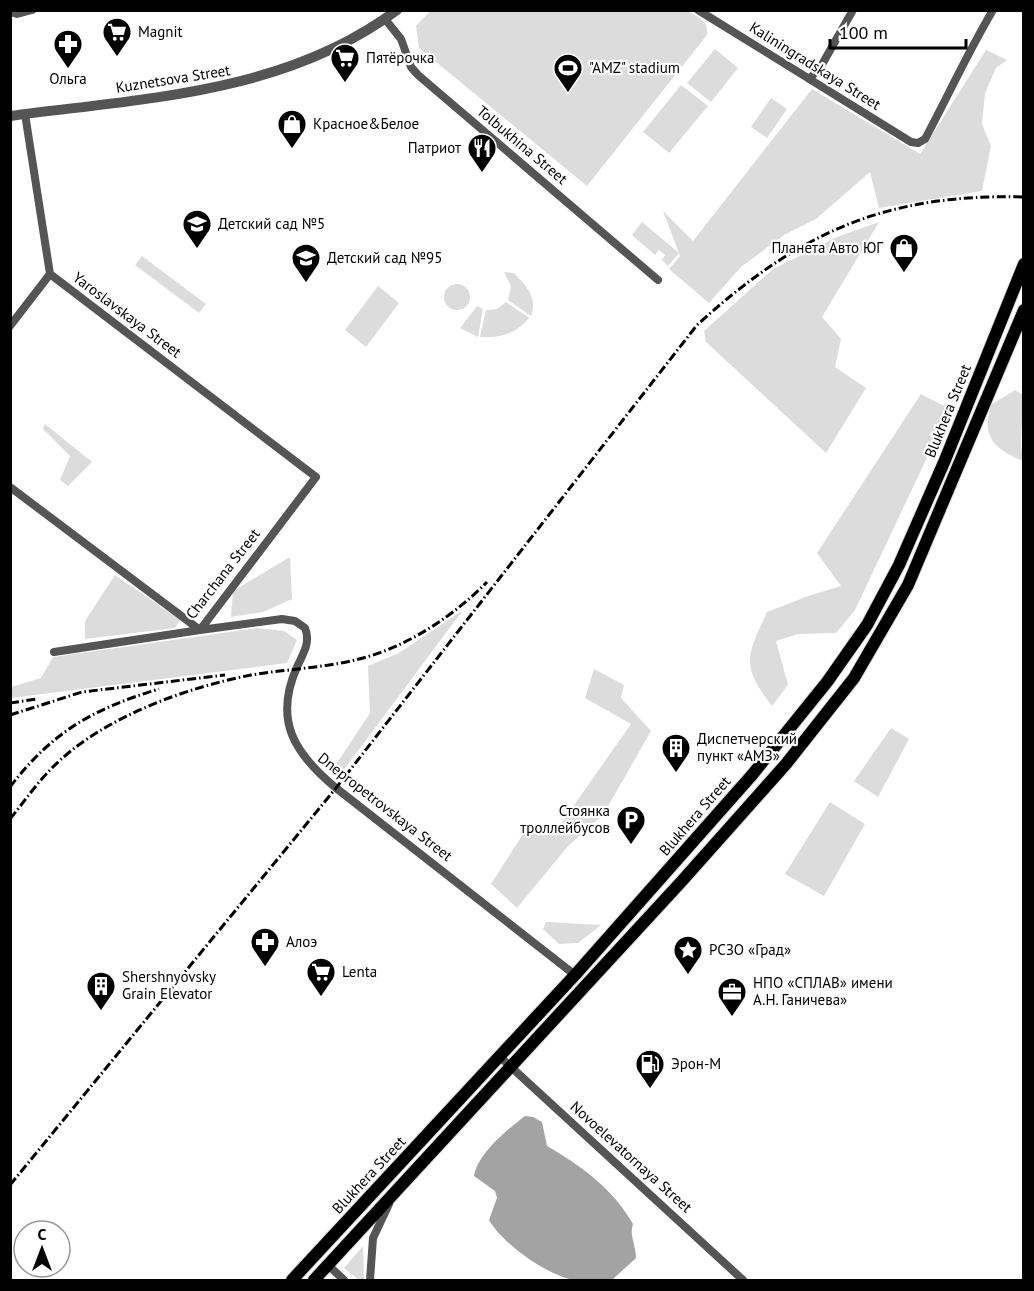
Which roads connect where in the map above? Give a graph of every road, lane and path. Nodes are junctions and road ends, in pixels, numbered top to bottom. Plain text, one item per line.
1 (32, 10) edge
2 (397, 10) edge
3 (698, 10) edge
4 (853, 10) edge
5 (993, 10) edge
6 (10, 12) edge
7 (385, 19) junction
8 (809, 79) junction
9 (25, 114) junction
10 (10, 116) edge
11 (1023, 264) edge
12 (50, 274) junction
13 (658, 280) dead end
14 (1023, 310) edge
15 (10, 326) edge
16 (316, 477) joint
17 (10, 487) edge
18 (200, 630) junction
19 (54, 652) dead end
20 (575, 975) junction
21 (586, 983) junction
22 (499, 1056) junction
23 (512, 1068) junction
24 (393, 1193) junction
25 (328, 1265) junction
26 (292, 1281) edge
27 (314, 1281) edge
28 (344, 1281) edge
29 (370, 1281) edge
30 (743, 1281) edge

1 - 6 street
2 - 7 street, Kuznetsova Street
3 - 8 street, Kaliningradskaya Street
4 - 8 street
5 - 8 street, Kaliningradskaya Street
7 - 9 street, Kuznetsova Street
7 - 13 street, Tolbukhina Street
9 - 10 street, Kuznetsova Street
9 - 12 street, Yaroslavskaya Street
11 - 20 main road, Blukhera Street
12 - 15 street
12 - 16 street, Yaroslavskaya Street
14 - 21 main road, Blukhera Street
16 - 18 street, Charchana Street
17 - 18 street
18 - 19 street, Charchana Street
18 - 20 street, Dnepropetrovskaya Street
20 - 21 main road
20 - 22 main road, Blukhera Street
21 - 23 main road, Blukhera Street
22 - 23 street, Novoelevatornaya Street
22 - 26 main road, Blukhera Street
23 - 24 main road, Blukhera Street
23 - 30 street, Novoelevatornaya Street
24 - 25 main road, Blukhera Street
24 - 29 street
25 - 27 main road, Blukhera Street
25 - 28 street

